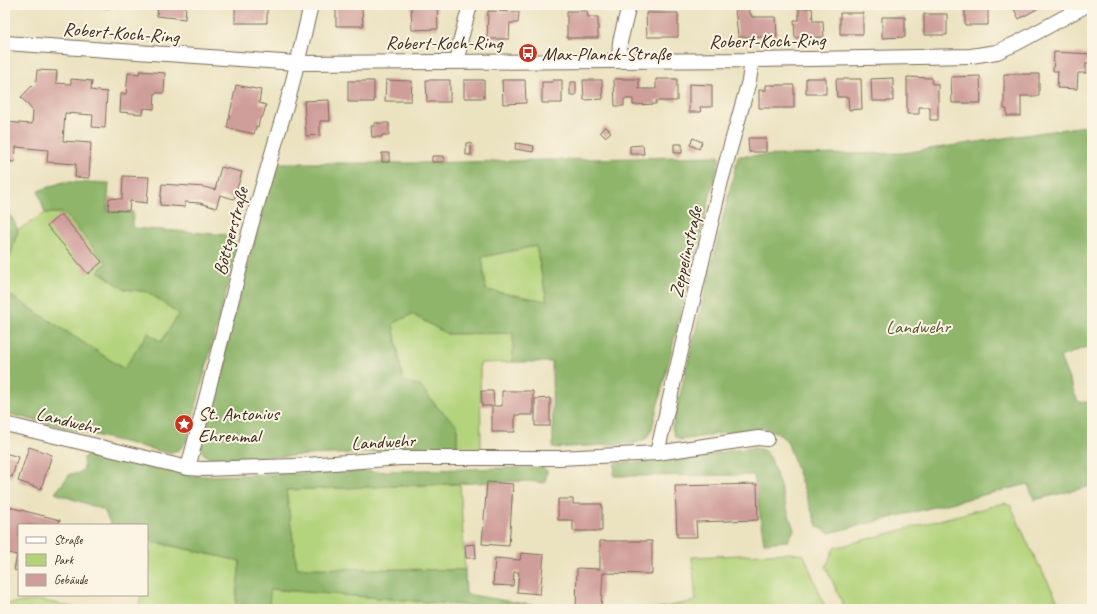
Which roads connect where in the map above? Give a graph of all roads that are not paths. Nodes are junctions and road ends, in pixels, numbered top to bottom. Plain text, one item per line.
1 (311, 5) edge
2 (470, 5) edge
3 (629, 5) edge
4 (1087, 5) edge
5 (5, 43) edge
6 (619, 60) junction
7 (752, 60) junction
8 (458, 61) junction
9 (296, 63) junction
10 (5, 424) edge
11 (767, 439) dead end
12 (657, 453) junction
13 (188, 468) junction

1 - 9 street, Böttgerstraße
2 - 8 street
3 - 6 street
4 - 7 street, Robert-Koch-Ring
5 - 9 street, Robert-Koch-Ring
6 - 7 street, Robert-Koch-Ring
6 - 8 street, Robert-Koch-Ring
7 - 12 street, Zeppelinstraße
8 - 9 street, Robert-Koch-Ring
9 - 13 street, Böttgerstraße
10 - 13 street, Landwehr
11 - 12 street, Landwehr
12 - 13 street, Landwehr

